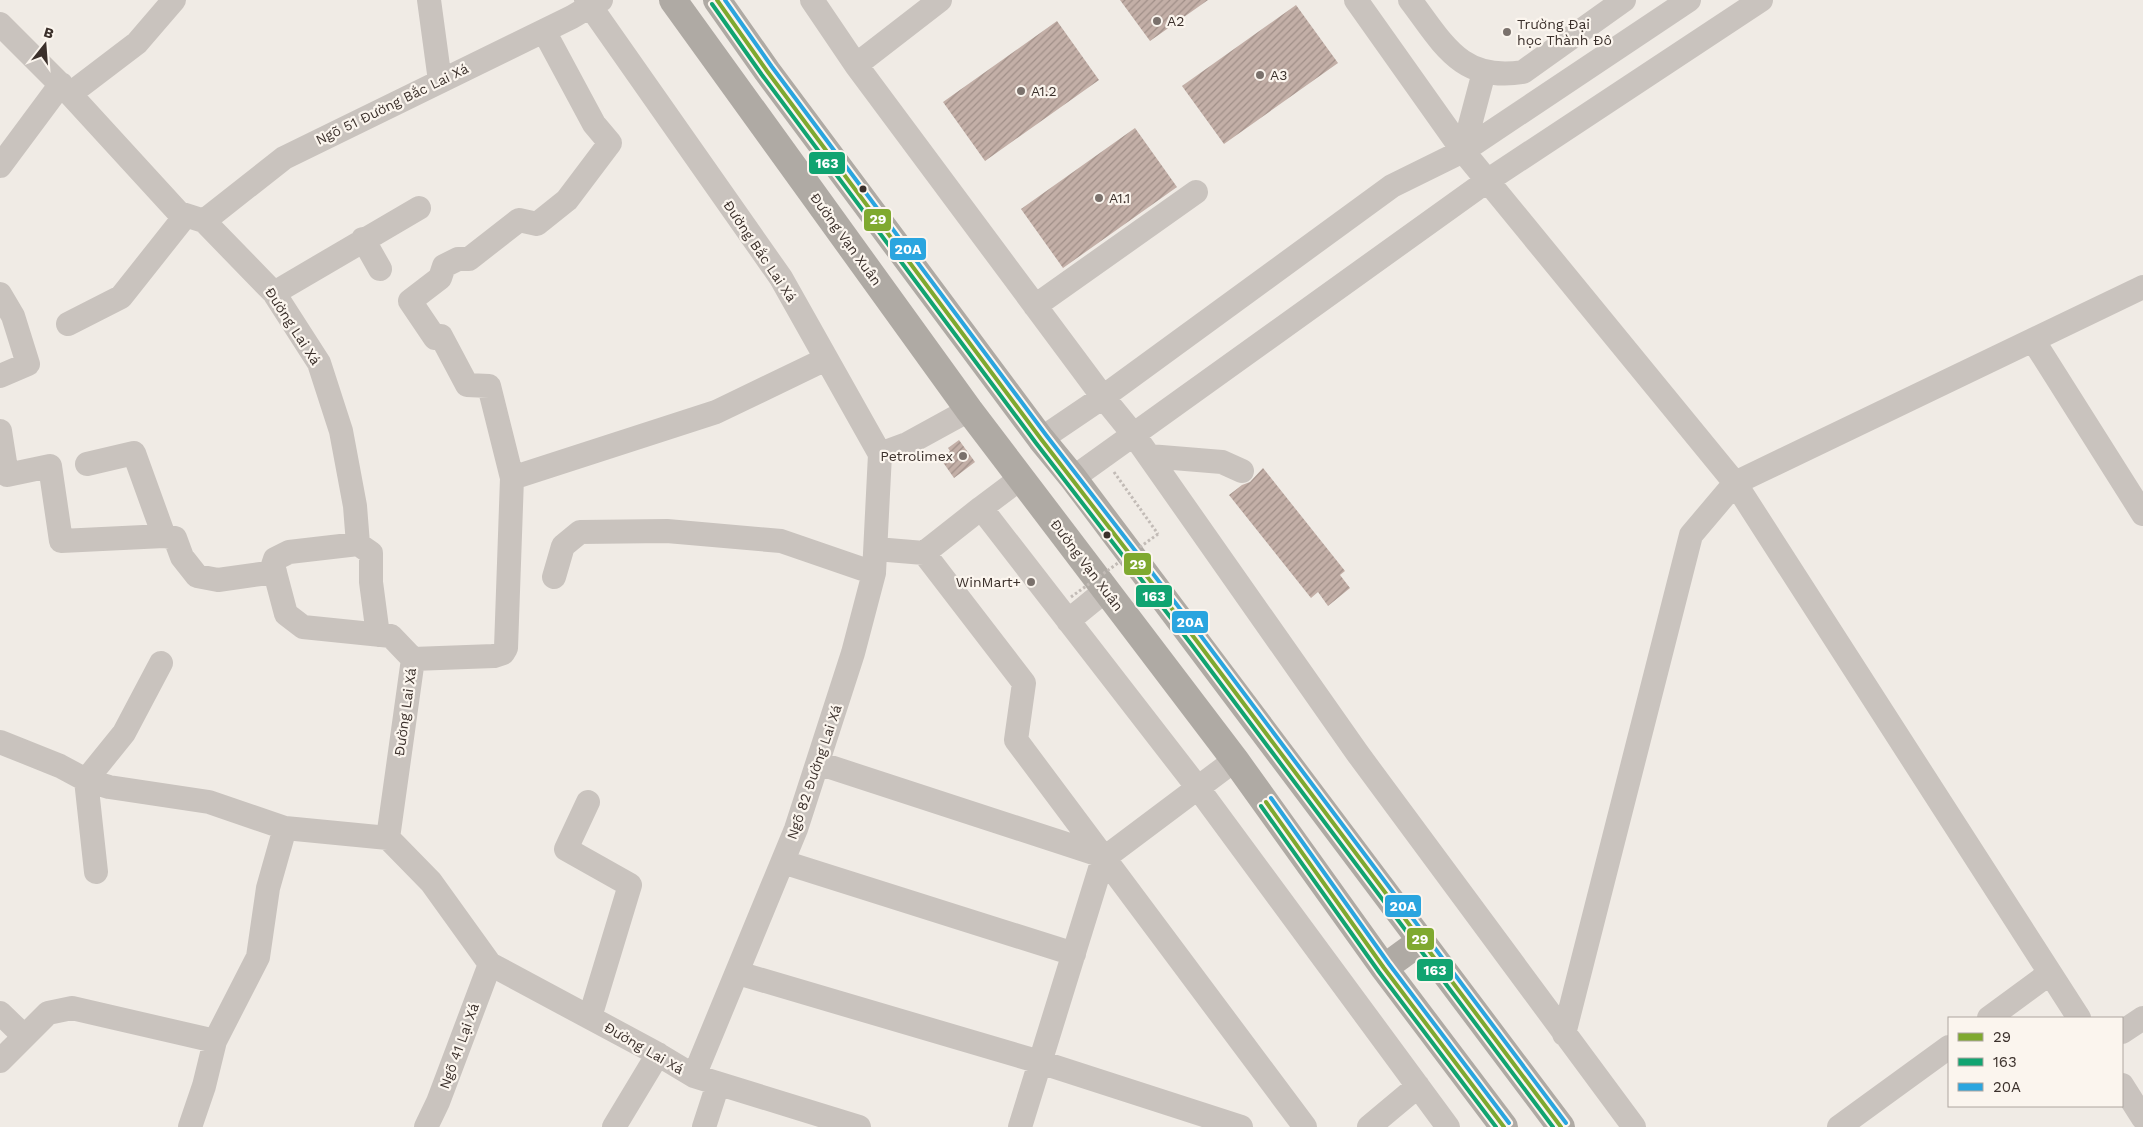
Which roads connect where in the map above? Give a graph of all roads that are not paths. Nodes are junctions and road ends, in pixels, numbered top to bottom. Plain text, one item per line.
1 (174, 0) edge
2 (429, 0) edge
3 (673, 0) edge
4 (717, 0) edge
5 (812, 0) edge
6 (940, 0) edge
7 (1356, 0) edge
8 (1410, 0) edge
9 (1624, 0) edge
10 (1689, 0) edge
11 (1761, 0) edge
12 (593, 2) edge
13 (0, 24) edge
14 (544, 31) junction
15 (856, 65) junction
16 (1484, 72) junction
17 (440, 81) junction
18 (66, 89) junction
19 (1463, 151) junction
20 (0, 166) edge
21 (1486, 181) junction
22 (1196, 192) dead end
23 (419, 208) dead end
24 (195, 218) junction
25 (363, 239) junction
26 (380, 269) dead end
27 (2143, 287) edge
28 (274, 293) junction
29 (0, 294) edge
30 (1035, 306) junction
31 (68, 324) dead end
32 (2033, 340) junction
33 (826, 359) junction
34 (0, 376) edge
35 (1103, 397) junction
36 (969, 410) junction
37 (0, 431) edge
38 (1134, 434) junction
39 (1041, 439) junction
40 (880, 454) junction
41 (1149, 456) junction
42 (87, 464) dead end
43 (1242, 471) dead end
44 (512, 478) junction
45 (1021, 478) junction
46 (1073, 478) junction
47 (1736, 483) junction
48 (981, 508) junction
49 (2143, 514) edge
50 (164, 536) junction
51 (358, 544) junction
52 (876, 549) junction
53 (924, 553) junction
54 (275, 572) junction
55 (874, 573) junction
56 (554, 577) dead end
57 (1106, 590) junction
58 (1068, 621) junction
59 (378, 635) junction
60 (412, 659) junction
61 (161, 663) dead end
62 (0, 742) edge
63 (1235, 760) junction
64 (818, 764) junction
65 (86, 780) junction
66 (1198, 788) junction
67 (588, 802) dead end
68 (285, 828) junction
69 (388, 838) junction
70 (1103, 858) junction
71 (783, 862) junction
72 (96, 872) dead end
73 (1420, 941) junction
74 (1074, 954) junction
75 (490, 964) junction
76 (1384, 968) junction
77 (738, 973) junction
78 (2050, 973) junction
79 (0, 1013) edge
80 (590, 1017) junction
81 (1990, 1017) edge
82 (2078, 1017) edge
83 (2143, 1018) edge
84 (2123, 1031) edge
85 (1564, 1034) junction
86 (24, 1036) junction
87 (215, 1041) junction
88 (1948, 1048) edge
89 (658, 1054) junction
90 (0, 1061) edge
91 (1040, 1062) junction
92 (694, 1076) junction
93 (718, 1084) junction
94 (1418, 1086) junction
95 (2123, 1087) edge
96 (2143, 1118) edge
97 (190, 1127) edge
98 (426, 1127) edge
99 (614, 1127) edge
100 (704, 1127) edge
101 (859, 1127) edge
102 (1020, 1127) edge
103 (1242, 1127) edge
104 (1305, 1127) edge
105 (1369, 1127) edge
106 (1448, 1127) edge
107 (1504, 1127) edge
108 (1561, 1127) edge
109 (1634, 1127) edge
110 (1839, 1127) edge

1 - 18 street
2 - 17 street
3 - 36 highway, Đường Vạn Xuân
4 - 39 highway
5 - 15 street
6 - 15 street
7 - 19 street
8 - 16 street
9 - 16 street
10 - 19 street
11 - 21 street
12 - 14 street, Ngõ 51 Đường Bắc Lai Xá
12 - 33 street, Đường Bắc Lai Xá
13 - 18 street, Đường Lai Xá
14 - 17 street, Ngõ 51 Đường Bắc Lai Xá
14 - 44 street
15 - 30 street
16 - 19 street
17 - 24 street, Ngõ 51 Đường Bắc Lai Xá
18 - 20 street
18 - 24 street, Đường Lai Xá
19 - 21 street
19 - 35 street
21 - 38 street
21 - 47 street
22 - 30 street
23 - 25 street
24 - 28 street, Đường Lai Xá
24 - 31 street, Ngõ 51 Đường Bắc Lai Xá
25 - 26 street
25 - 28 street
27 - 32 street
28 - 51 street, Đường Lai Xá
29 - 34 street
30 - 35 street
32 - 47 street
32 - 49 street
33 - 40 street, Đường Bắc Lai Xá
33 - 44 street
35 - 38 street
35 - 39 street
36 - 40 street
36 - 45 highway, Đường Vạn Xuân
37 - 50 street
38 - 41 street
38 - 46 street
39 - 46 highway
40 - 52 street, Ngõ 82 Đường Lai Xá
41 - 43 street
41 - 85 street
42 - 50 street
44 - 60 street
45 - 48 street
45 - 57 highway, Đường Vạn Xuân
46 - 73 highway
47 - 78 street
47 - 85 street
48 - 53 street
48 - 58 street
50 - 54 street
51 - 54 street
51 - 59 street
52 - 53 street
52 - 55 street, Ngõ 82 Đường Lai Xá
53 - 70 street
54 - 59 street, Đường Lai Xá
55 - 56 street
55 - 64 street, Ngõ 82 Đường Lai Xá
57 - 58 street
57 - 63 highway, Đường Vạn Xuân
58 - 66 street
59 - 60 street, Đường Lai Xá
60 - 69 street, Đường Lai Xá
61 - 65 street
62 - 65 street
63 - 66 street
63 - 76 highway, Đường Vạn Xuân
64 - 70 street
64 - 71 street, Ngõ 82 Đường Lai Xá
65 - 68 street
65 - 72 street
66 - 70 street
66 - 94 street
67 - 80 street
68 - 69 street
68 - 87 street
69 - 75 street, Đường Lai Xá
70 - 74 street
70 - 104 street
71 - 74 street
71 - 77 street, Ngõ 82 Đường Lai Xá
73 - 76 highway
73 - 108 highway
74 - 91 street
75 - 80 street, Đường Lai Xá
75 - 98 street, Ngõ 41 Lại Xá
76 - 107 highway, Đường Vạn Xuân
77 - 91 street
77 - 92 street, Ngõ 82 Đường Lai Xá
78 - 81 street
78 - 82 street
79 - 86 street
80 - 89 street, Đường Lai Xá
83 - 84 street
85 - 109 street
86 - 87 street
86 - 90 street
87 - 97 street
88 - 110 street
89 - 92 street, Đường Lai Xá
89 - 99 street
91 - 102 street
91 - 103 street
92 - 93 street, Đường Lai Xá
93 - 100 street
93 - 101 street, Đường Lai Xá
94 - 105 street
94 - 106 street
95 - 96 street

